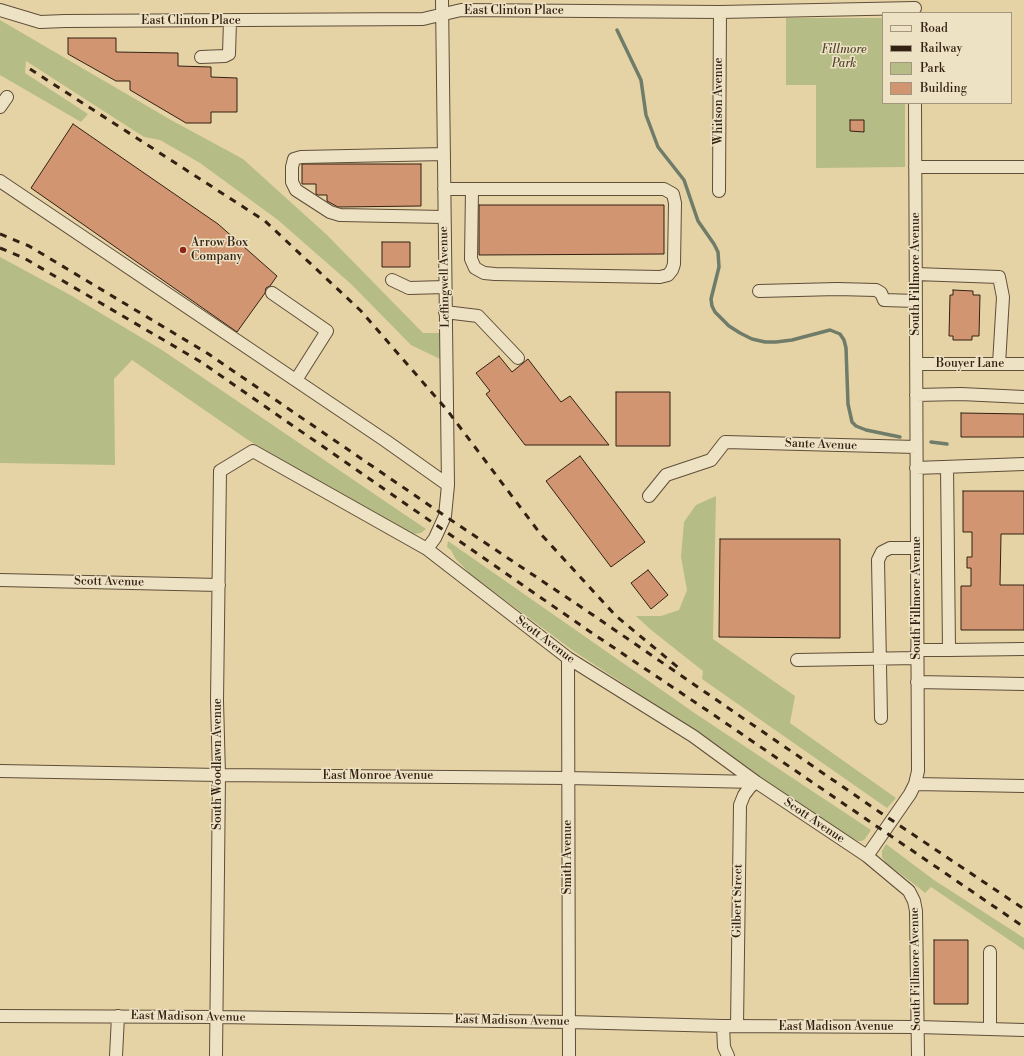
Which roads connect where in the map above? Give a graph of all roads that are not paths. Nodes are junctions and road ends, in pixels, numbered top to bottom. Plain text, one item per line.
1 (442, 0) edge
2 (623, 6) edge
3 (915, 7) edge
4 (0, 10) edge
5 (720, 12) junction
6 (442, 15) junction
7 (230, 20) junction
8 (201, 57) dead end
9 (915, 104) edge
10 (444, 154) junction
11 (915, 167) junction
12 (1024, 167) edge
13 (0, 181) edge
14 (444, 189) junction
15 (472, 189) junction
16 (719, 191) dead end
17 (444, 217) junction
18 (916, 274) junction
19 (392, 280) dead end
20 (445, 287) junction
21 (759, 291) dead end
22 (272, 293) dead end
23 (916, 301) junction
24 (445, 312) junction
25 (518, 358) dead end
26 (916, 364) junction
27 (999, 364) junction
28 (1024, 364) edge
29 (296, 380) junction
30 (916, 395) junction
31 (1024, 396) edge
32 (916, 448) junction
33 (1024, 464) edge
34 (947, 467) junction
35 (916, 468) junction
36 (220, 471) joint
37 (448, 485) junction
38 (650, 496) dead end
39 (917, 548) junction
40 (427, 549) junction
41 (0, 580) edge
42 (219, 585) junction
43 (1024, 649) edge
44 (949, 650) junction
45 (917, 654) junction
46 (568, 658) junction
47 (879, 658) junction
48 (797, 660) dead end
49 (917, 682) junction
50 (1024, 684) edge
51 (881, 718) dead end
52 (0, 771) edge
53 (219, 775) junction
54 (568, 778) junction
55 (756, 782) junction
56 (915, 784) junction
57 (1024, 786) edge
58 (867, 856) junction
59 (990, 952) dead end
60 (0, 1016) edge
61 (118, 1016) junction
62 (216, 1017) junction
63 (569, 1022) junction
64 (723, 1026) junction
65 (737, 1026) junction
66 (918, 1027) junction
67 (990, 1029) junction
68 (1024, 1030) edge
69 (724, 1053) edge
70 (116, 1056) edge
71 (216, 1056) edge
72 (569, 1056) edge
73 (918, 1056) edge

1 - 6 street, Leffingwell Avenue
2 - 5 street, East Clinton Place
2 - 6 street, East Clinton Place
3 - 5 street, East Clinton Place
4 - 7 street, East Clinton Place
5 - 16 street, Whitson Avenue
6 - 7 street, East Clinton Place
6 - 10 street, Leffingwell Avenue
7 - 8 street
9 - 11 street, South Fillmore Avenue
10 - 14 street, Leffingwell Avenue
10 - 17 street
11 - 12 street
11 - 18 street, South Fillmore Avenue
13 - 29 street
14 - 15 street
14 - 17 street, Leffingwell Avenue
15 - 15 street
17 - 20 street, Leffingwell Avenue
18 - 23 street, South Fillmore Avenue
18 - 27 street
19 - 20 street
20 - 24 street, Leffingwell Avenue
21 - 23 street
22 - 29 street
23 - 26 street, South Fillmore Avenue
24 - 25 street
24 - 37 street, Leffingwell Avenue
26 - 27 street, Bouyer Lane
26 - 30 street, South Fillmore Avenue
27 - 28 street, Bouyer Lane
29 - 37 street
30 - 31 street
30 - 32 street, South Fillmore Avenue
32 - 35 street, South Fillmore Avenue
32 - 38 street, Sante Avenue
33 - 34 street
34 - 35 street
34 - 44 street
35 - 39 street, South Fillmore Avenue
36 - 40 street, Scott Avenue
36 - 42 street, South Woodlawn Avenue
37 - 40 street, Leffingwell Avenue
39 - 45 street, South Fillmore Avenue
39 - 47 street
40 - 46 street, Scott Avenue
41 - 42 street, Scott Avenue
42 - 53 street, South Woodlawn Avenue
43 - 44 street
44 - 45 street
45 - 47 street
45 - 49 street, South Fillmore Avenue
46 - 54 street, Smith Avenue
46 - 55 street, Scott Avenue
47 - 48 street
47 - 51 street
49 - 50 street
49 - 56 street, South Fillmore Avenue
52 - 53 street, East Monroe Avenue
53 - 54 street, East Monroe Avenue
53 - 62 street, South Woodlawn Avenue
54 - 55 street, East Monroe Avenue
54 - 63 street, Smith Avenue
55 - 58 street, Scott Avenue
55 - 65 street, Gilbert Street
56 - 57 street
56 - 58 street, South Fillmore Avenue
58 - 66 street, South Fillmore Avenue
59 - 67 street
60 - 61 street, East Madison Avenue
61 - 62 street, East Madison Avenue
61 - 70 street
62 - 63 street, East Madison Avenue
62 - 71 street, South Woodlawn Avenue
63 - 64 street, East Madison Avenue
63 - 72 street, Smith Avenue
64 - 65 street, East Madison Avenue
64 - 69 street
65 - 66 street, East Madison Avenue
66 - 67 street, East Madison Avenue
66 - 73 street, South Fillmore Avenue
67 - 68 street, East Madison Avenue

